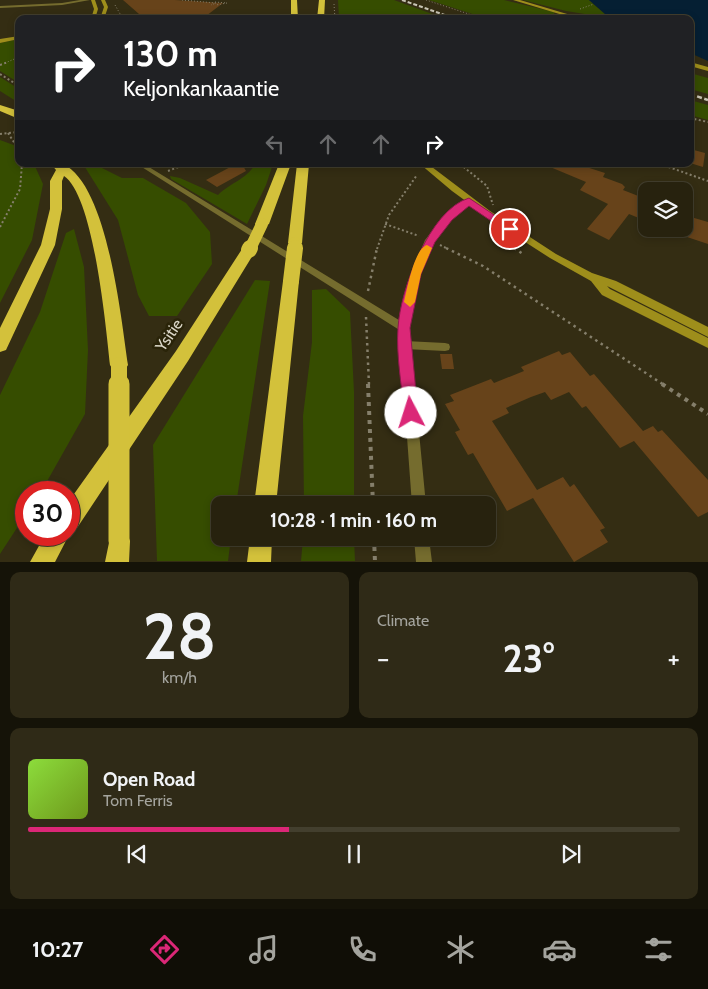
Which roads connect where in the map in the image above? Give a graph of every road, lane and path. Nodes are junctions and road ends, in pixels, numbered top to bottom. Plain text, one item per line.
1 (88, 0) edge
2 (93, 0) edge
3 (104, 0) edge
4 (182, 0) edge
5 (219, 0) edge
6 (294, 0) edge
7 (322, 0) edge
8 (333, 0) edge
9 (426, 0) edge
10 (515, 0) edge
11 (112, 1) edge
12 (215, 3) junction
13 (210, 5) dead end
14 (0, 7) edge
15 (94, 15) edge
16 (103, 15) edge
17 (121, 15) edge
18 (295, 15) edge
19 (320, 15) edge
20 (335, 15) edge
21 (472, 15) edge
22 (568, 15) edge
23 (15, 38) edge
24 (0, 42) edge
25 (15, 59) edge
26 (0, 65) edge
27 (694, 65) edge
28 (708, 69) edge
29 (0, 74) edge
30 (15, 83) edge
31 (0, 98) edge
32 (0, 108) edge
33 (15, 113) edge
34 (694, 119) edge
35 (708, 122) edge
36 (15, 132) edge
37 (8, 133) junction
38 (0, 134) edge
39 (15, 144) edge
40 (22, 167) edge
41 (59, 167) edge
42 (145, 167) edge
43 (179, 167) edge
44 (283, 167) edge
45 (303, 167) edge
46 (428, 167) edge
47 (464, 167) edge
48 (668, 167) edge
49 (159, 175) junction
50 (417, 175) dead end
51 (708, 181) edge
52 (469, 201) junction
53 (493, 206) dead end
54 (385, 224) junction
55 (0, 227) edge
56 (430, 240) junction
57 (595, 280) junction
58 (365, 304) junction
59 (404, 328) junction
60 (708, 332) edge
61 (708, 344) edge
62 (0, 345) edge
63 (405, 345) junction
64 (445, 347) dead end
65 (708, 414) edge
66 (266, 496) edge
67 (373, 496) edge
68 (418, 496) edge
69 (80, 504) edge
70 (51, 546) edge
71 (260, 546) edge
72 (374, 546) edge
73 (423, 546) edge
74 (118, 551) edge
75 (42, 562) edge
76 (259, 562) edge
77 (375, 562) edge
78 (424, 562) edge

1 - 14 street
2 - 15 main road
3 - 16 main road
4 - 12 path
5 - 12 path
6 - 18 highway
7 - 19 highway
8 - 20 path
9 - 21 path
10 - 22 main road
11 - 17 path
12 - 13 path
23 - 24 main road
25 - 26 path
27 - 28 main road
29 - 30 path
31 - 33 highway
32 - 33 highway
34 - 35 path
36 - 37 path
37 - 38 path
37 - 39 path
40 - 55 path
41 - 62 highway
41 - 74 highway, bridge
42 - 49 lane
43 - 49 path
44 - 69 highway, Ysitie, bridge
45 - 66 highway, bridge
46 - 52 main road
47 - 53 path
48 - 51 path
49 - 58 lane
50 - 54 path
52 - 56 street
52 - 57 main road
54 - 56 path
54 - 58 path
56 - 59 street
56 - 65 path
57 - 60 main road
57 - 61 main road
58 - 59 lane
58 - 67 path
59 - 63 street
63 - 64 lane
63 - 68 street
70 - 75 highway
71 - 76 highway
72 - 77 path
73 - 78 street

